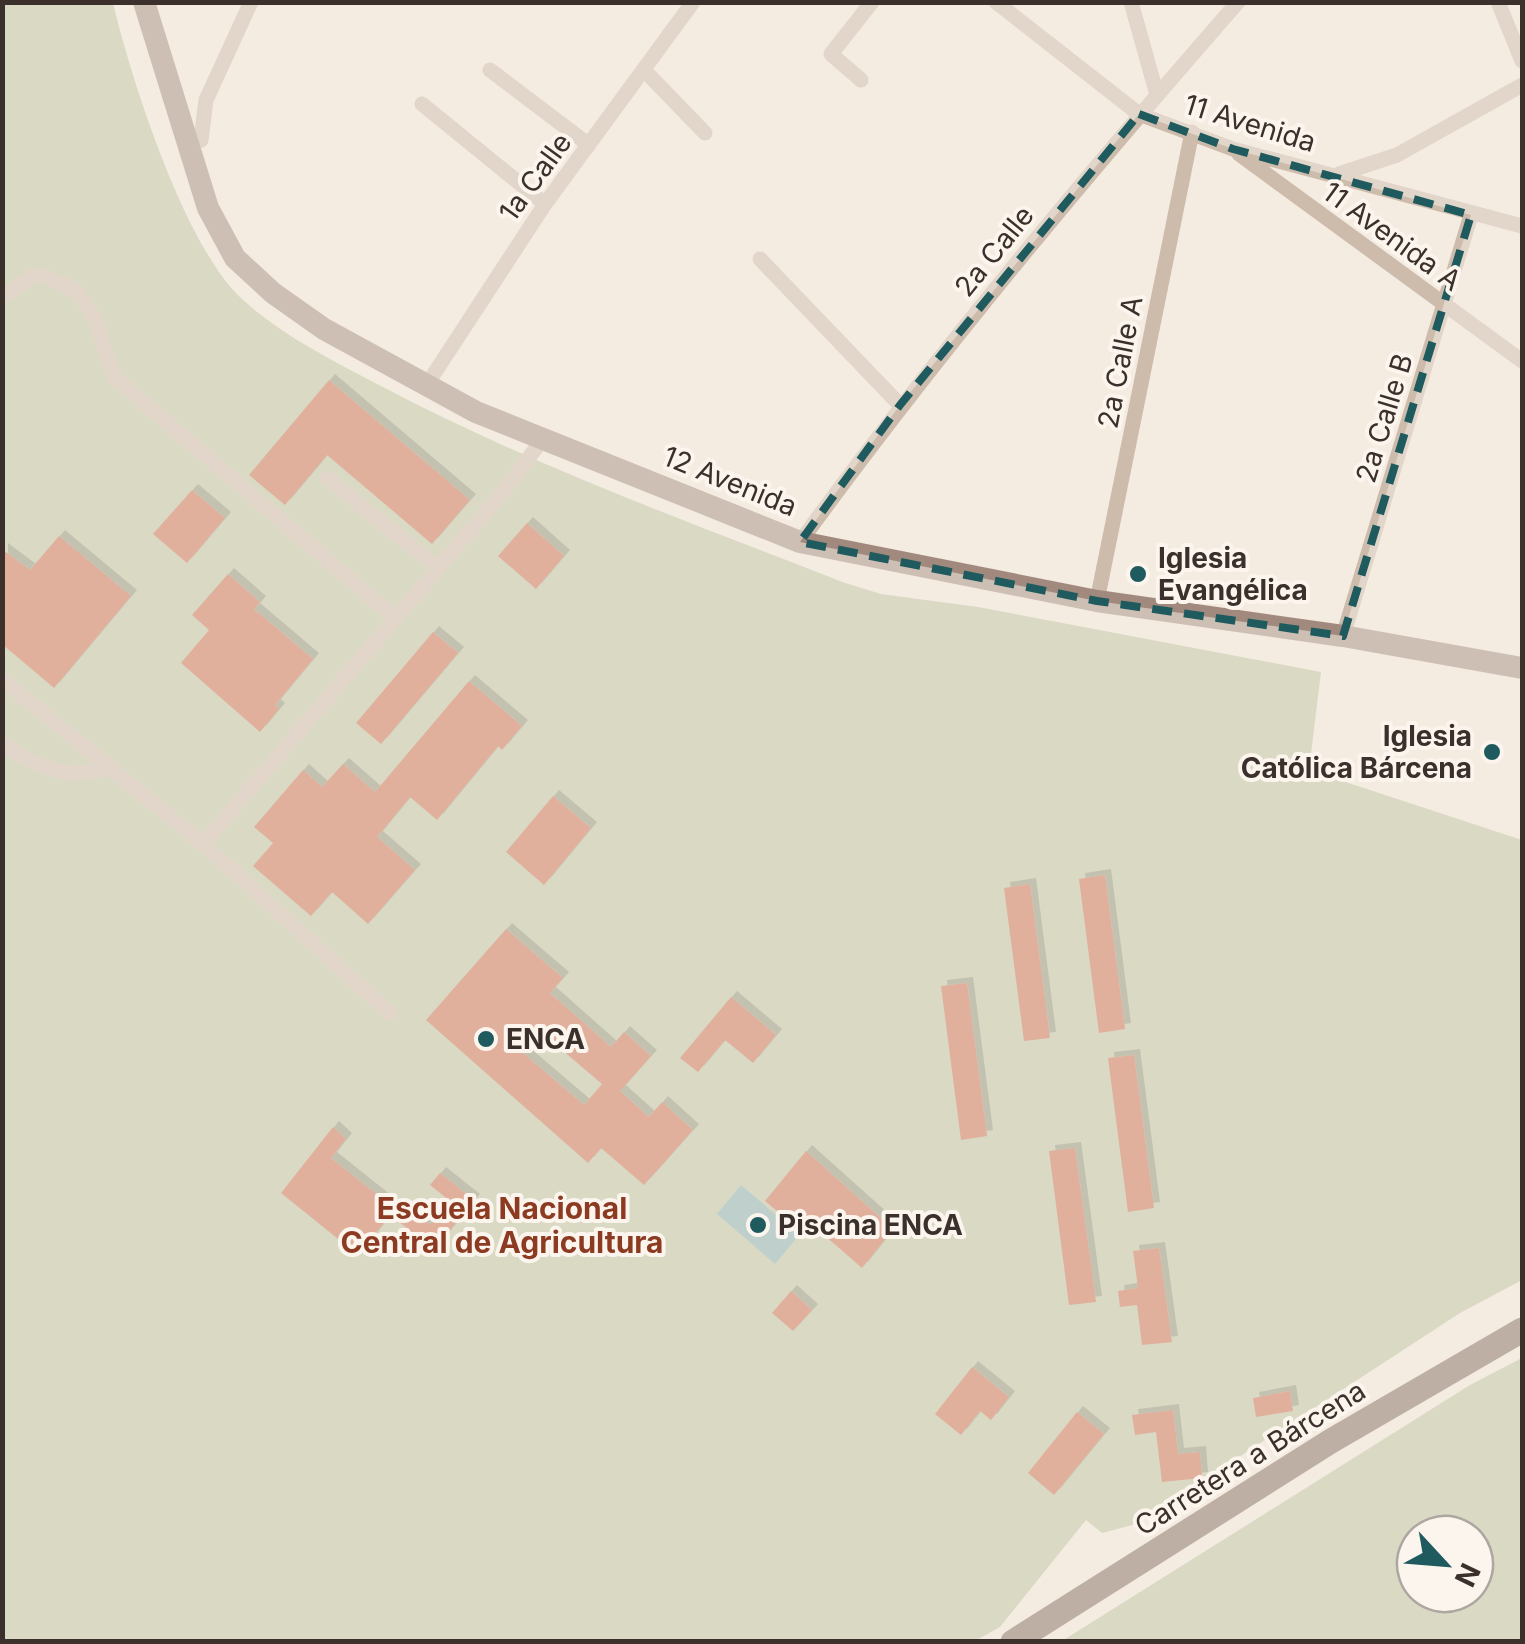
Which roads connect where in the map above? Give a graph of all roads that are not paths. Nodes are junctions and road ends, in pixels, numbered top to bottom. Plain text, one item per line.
1 (144, 2) edge
2 (251, 2) edge
3 (693, 2) edge
4 (872, 2) edge
5 (996, 2) edge
6 (1131, 2) edge
7 (1238, 2) edge
8 (1498, 2) edge
9 (1522, 61) edge
10 (490, 70) dead end
11 (644, 70) junction
12 (861, 80) dead end
13 (1522, 86) edge
14 (1157, 94) junction
15 (422, 104) dead end
16 (1139, 114) junction
17 (705, 132) dead end
18 (1192, 132) junction
19 (188, 145) junction
20 (589, 145) junction
21 (1233, 150) junction
22 (1336, 175) junction
23 (545, 204) junction
24 (1471, 215) junction
25 (1522, 226) edge
26 (760, 259) dead end
27 (2, 298) edge
28 (1446, 307) junction
29 (1522, 361) edge
30 (426, 386) junction
31 (900, 405) junction
32 (542, 439) junction
33 (328, 478) dead end
34 (800, 542) junction
35 (438, 568) junction
36 (1097, 601) junction
37 (395, 618) junction
38 (1343, 636) junction
39 (1522, 668) edge
40 (2, 680) edge
41 (2, 744) edge
42 (110, 767) junction
43 (204, 844) junction
44 (390, 1014) dead end
45 (1522, 1330) edge
46 (1013, 1642) edge

1 - 19 main road, 12 Avenida
2 - 19 street
3 - 11 street, 1a Calle
4 - 12 street
5 - 16 street, 11 Avenida
6 - 14 street
7 - 14 street, 2a Calle
8 - 9 street
10 - 20 street
11 - 17 street
11 - 20 street, 1a Calle
13 - 22 street
14 - 16 street, 2a Calle
15 - 23 street
16 - 18 street, 11 Avenida
16 - 31 street, 2a Calle
18 - 21 street, 11 Avenida
18 - 36 street, 2a Calle A
19 - 30 main road, 12 Avenida
20 - 23 street, 1a Calle
21 - 22 street, 11 Avenida
21 - 28 street, 11 Avenida A
22 - 24 street, 11 Avenida
23 - 30 street, 1a Calle
24 - 25 street, 11 Avenida
24 - 28 street, 2a Calle B
26 - 31 street
27 - 37 street
28 - 29 street, 11 Avenida A
28 - 38 street, 2a Calle B
30 - 32 main road, 12 Avenida
31 - 34 street, 2a Calle
32 - 34 main road, 12 Avenida
32 - 35 street
33 - 35 street
34 - 36 main road, 12 Avenida
35 - 37 street
36 - 38 main road, 12 Avenida
37 - 43 street
38 - 39 main road, 12 Avenida
40 - 42 street
41 - 42 street
42 - 43 street
43 - 44 street
45 - 46 main road, Carretera a Bárcena

